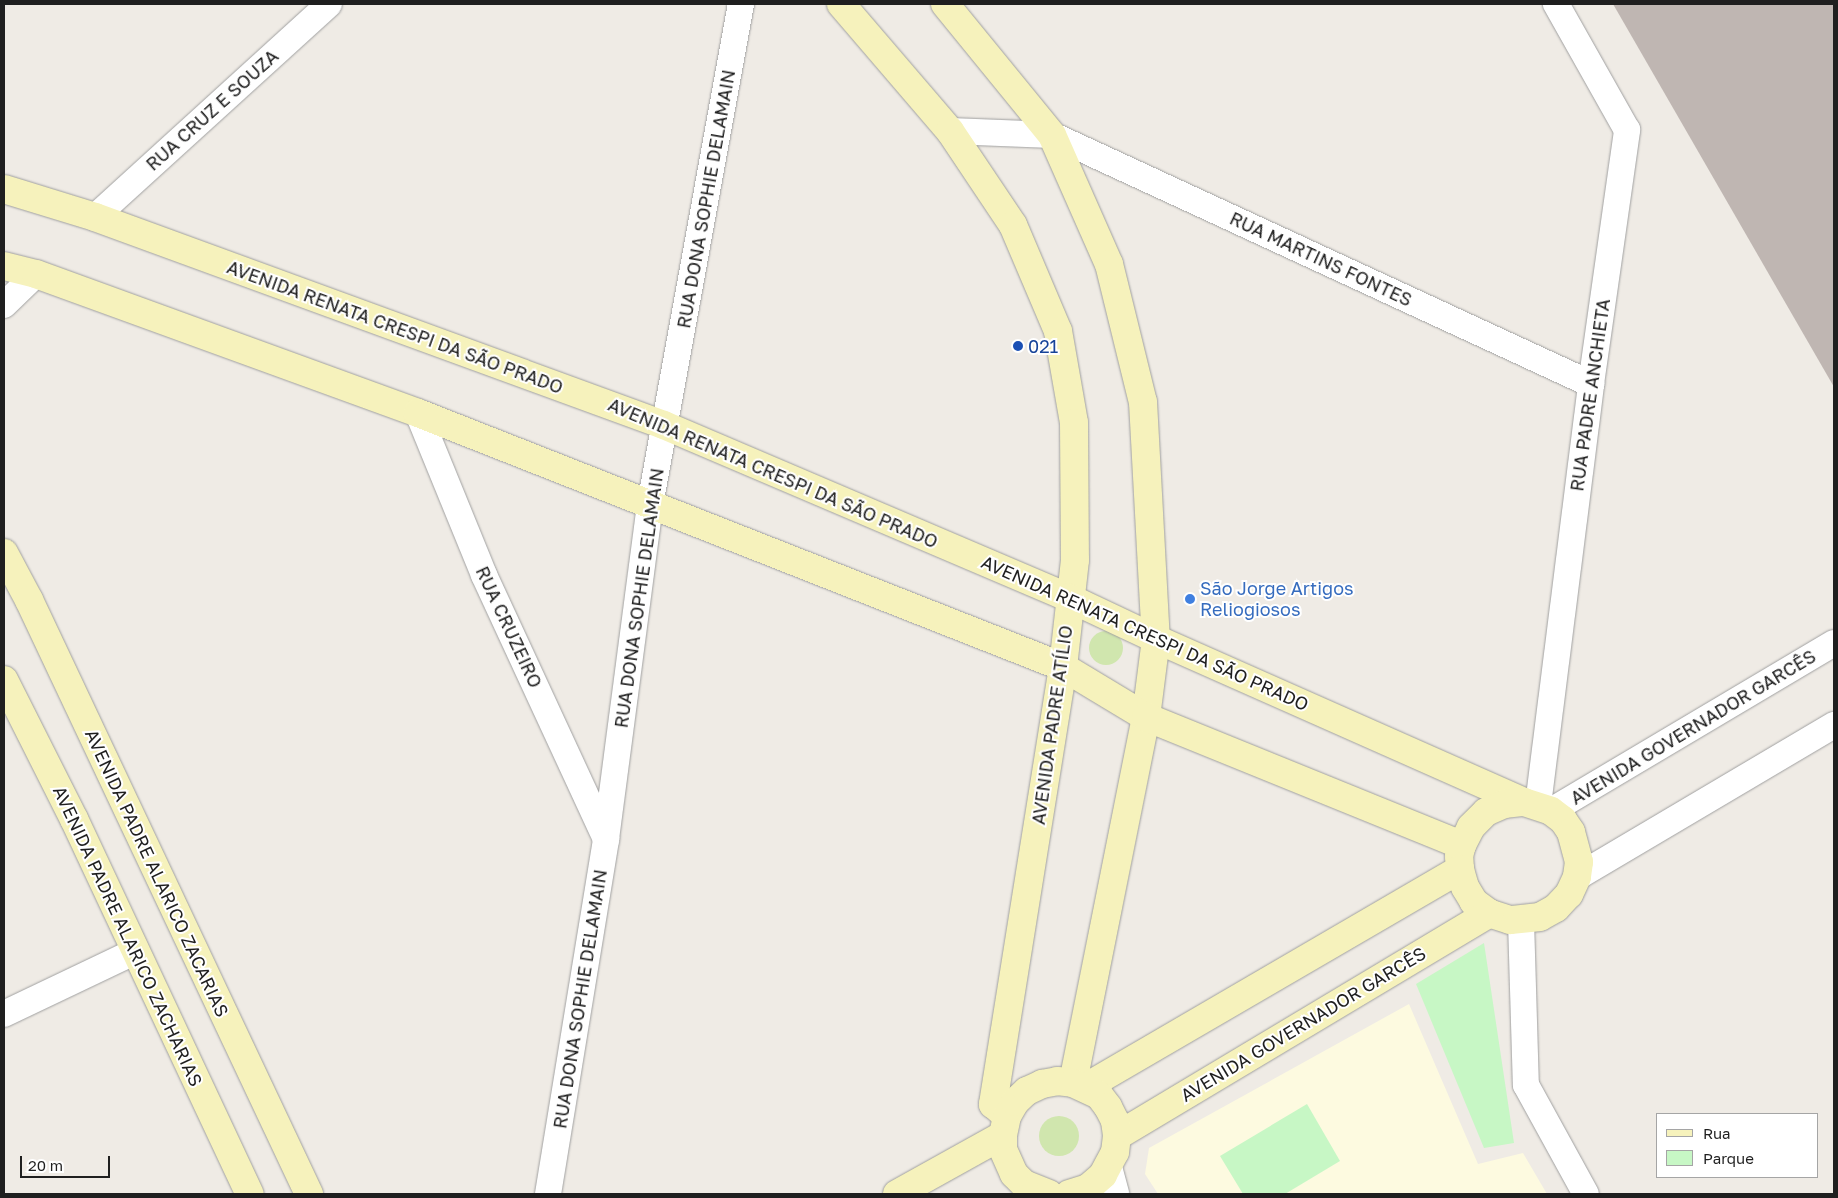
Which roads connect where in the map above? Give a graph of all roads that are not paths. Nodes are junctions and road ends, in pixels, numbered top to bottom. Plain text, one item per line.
1 (328, 4) edge
2 (741, 4) edge
3 (842, 4) edge
4 (945, 4) edge
5 (1556, 4) edge
6 (950, 131) junction
7 (1052, 135) junction
8 (4, 189) edge
9 (95, 217) junction
10 (4, 266) edge
11 (36, 274) junction
12 (4, 305) edge
13 (1591, 384) junction
14 (418, 413) junction
15 (664, 425) junction
16 (650, 505) junction
17 (4, 553) edge
18 (1069, 598) junction
19 (1156, 639) junction
20 (1834, 643) edge
21 (1063, 667) junction
22 (4, 680) edge
23 (1146, 717) junction
24 (1834, 725) edge
25 (1538, 806) junction
26 (606, 839) junction
27 (1461, 857) junction
28 (1577, 877) junction
29 (1489, 913) junction
30 (1521, 921) junction
31 (136, 951) junction
32 (4, 1014) edge
33 (1080, 1085) junction
34 (1005, 1125) junction
35 (1117, 1136) junction
36 (1109, 1167) junction
37 (1038, 1193) edge
38 (250, 1194) edge
39 (309, 1194) edge
40 (548, 1194) edge
41 (897, 1194) edge
42 (1077, 1194) edge
43 (1116, 1194) edge
44 (1586, 1194) edge

1 - 9 street, RUA CRUZ E SOUZA
2 - 15 street, RUA DONA SOPHIE DELAMAIN
3 - 6 street, AVENIDA PADRE ATÍLIO
4 - 7 street
5 - 13 street, RUA PADRE ANCHIETA
6 - 7 street
6 - 18 street, AVENIDA PADRE ATÍLIO
7 - 13 street, RUA MARTINS FONTES
7 - 19 street
8 - 9 street, AVENIDA RENATA CRESPI DA SÃO PRADO
9 - 15 street, AVENIDA RENATA CRESPI DA SÃO PRADO
10 - 11 street
11 - 12 street
11 - 14 street
13 - 25 street, RUA PADRE ANCHIETA
14 - 16 street
14 - 26 street, RUA CRUZEIRO
15 - 16 street, RUA DONA SOPHIE DELAMAIN
15 - 18 street, AVENIDA RENATA CRESPI DA SÃO PRADO
16 - 21 street
16 - 26 street, RUA DONA SOPHIE DELAMAIN
17 - 39 street, AVENIDA PADRE ALARICO ZACARIAS
18 - 19 street, AVENIDA RENATA CRESPI DA SÃO PRADO
18 - 21 street, AVENIDA PADRE ATÍLIO
19 - 23 street
19 - 25 street, AVENIDA RENATA CRESPI DA SÃO PRADO
20 - 25 street, AVENIDA GOVERNADOR GARCÊS
21 - 23 street
21 - 34 street, AVENIDA PADRE ATÍLIO
22 - 31 street, AVENIDA PADRE ALARICO ZACHARIAS
23 - 27 street
23 - 33 street
24 - 28 street
25 - 27 street
25 - 28 street
26 - 40 street, RUA DONA SOPHIE DELAMAIN
27 - 29 street
27 - 33 street
28 - 30 street
29 - 30 street
29 - 35 street, AVENIDA GOVERNADOR GARCÊS
30 - 44 street
31 - 32 street
31 - 38 street, AVENIDA PADRE ALARICO ZACHARIAS
33 - 34 street
33 - 35 street
34 - 37 street
34 - 41 street
35 - 36 street
36 - 42 street
36 - 43 street

